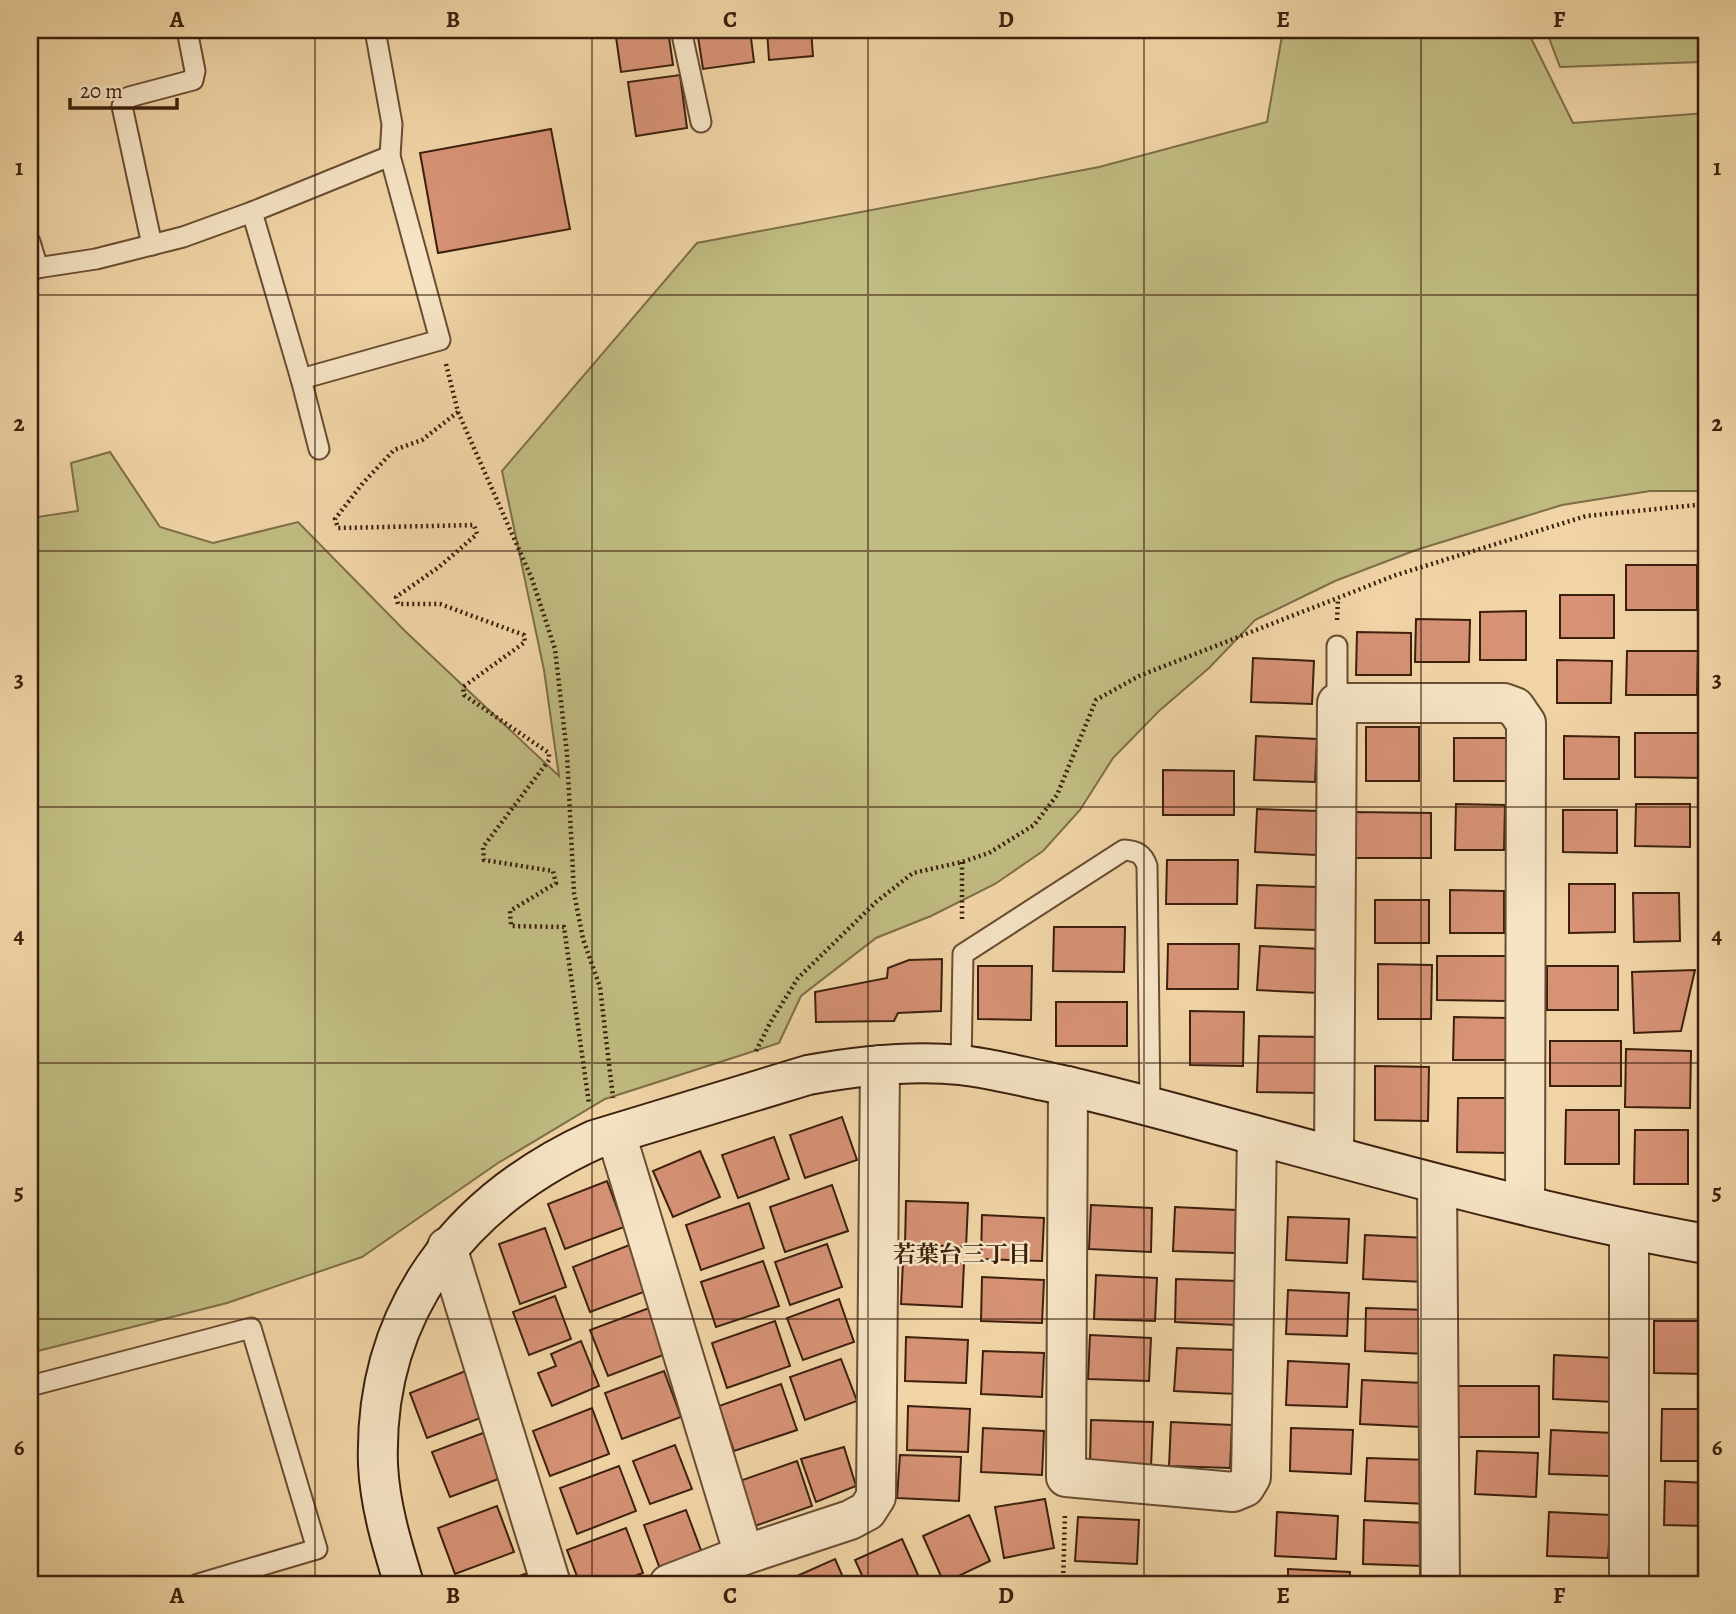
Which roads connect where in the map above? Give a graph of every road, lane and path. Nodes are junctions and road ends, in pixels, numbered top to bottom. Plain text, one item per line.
1 (187, 30) edge
2 (376, 30) edge
3 (681, 30) edge
4 (701, 122) dead end
5 (390, 156) junction
6 (252, 212) junction
7 (30, 242) edge
8 (152, 244) junction
9 (34, 269) edge
10 (440, 340) junction
11 (301, 379) junction
12 (458, 412) junction
13 (319, 449) dead end
14 (1706, 504) edge
15 (1337, 646) dead end
16 (1337, 703) junction
17 (962, 862) junction
18 (963, 954) junction
19 (880, 1065) junction
20 (961, 1065) junction
21 (1068, 1086) junction
22 (749, 1093) junction
23 (1150, 1105) junction
24 (1257, 1136) junction
25 (605, 1137) junction
26 (1334, 1156) junction
27 (1437, 1185) junction
28 (1525, 1205) junction
29 (1629, 1230) junction
30 (1706, 1244) edge
31 (447, 1247) junction
32 (30, 1386) edge
33 (1066, 1478) junction
34 (744, 1555) junction
35 (198, 1584) edge
36 (404, 1584) edge
37 (551, 1584) edge
38 (669, 1584) edge
39 (1063, 1584) edge
40 (1440, 1584) edge
41 (1629, 1584) edge

1 - 8 lane
2 - 5 lane
3 - 4 lane
5 - 6 lane
5 - 10 lane
6 - 8 lane
6 - 11 lane
7 - 9 lane
8 - 9 lane
10 - 11 lane
10 - 12 path
11 - 13 lane
12 - 25 path
12 - 25 path
14 - 17 path
15 - 16 lane
16 - 26 street
16 - 28 street
17 - 18 path
17 - 22 path
18 - 20 lane
18 - 23 lane
19 - 20 street
19 - 22 street
19 - 34 street
20 - 21 street
21 - 23 street
21 - 33 street
22 - 25 street
23 - 24 street
24 - 26 street
24 - 33 street
25 - 31 street
25 - 34 street
26 - 27 street
27 - 28 street
27 - 40 street
28 - 29 street
29 - 30 street
29 - 41 street
31 - 36 street
31 - 37 street
32 - 35 lane
33 - 39 path
34 - 38 street

